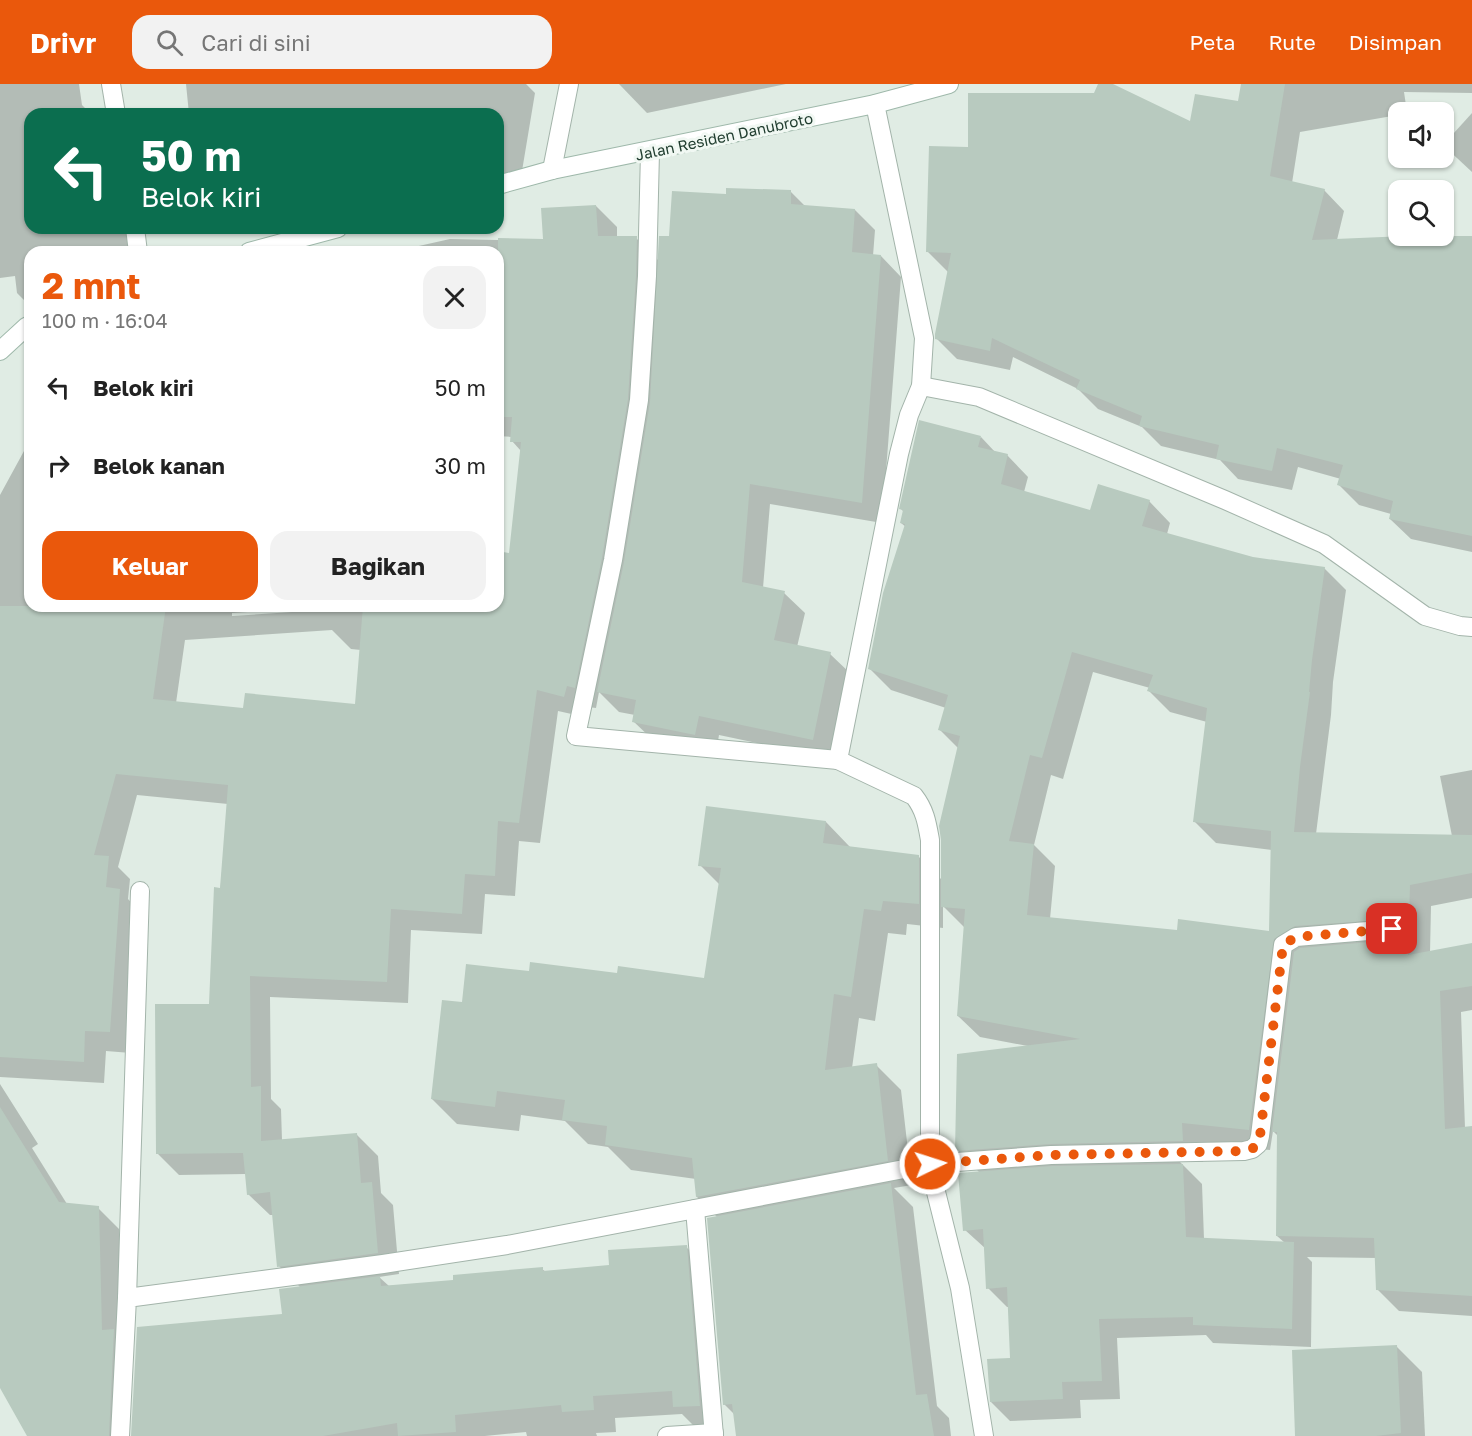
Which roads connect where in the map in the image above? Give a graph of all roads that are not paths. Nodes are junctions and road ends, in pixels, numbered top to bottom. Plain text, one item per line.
1 (111, 84) edge
2 (569, 84) edge
3 (949, 84) edge
4 (875, 104) junction
5 (115, 108) edge
6 (650, 152) junction
7 (552, 170) junction
8 (504, 183) edge
9 (316, 234) edge
10 (271, 246) edge
11 (24, 329) edge
12 (0, 351) edge
13 (921, 386) junction
14 (1472, 627) edge
15 (838, 760) junction
16 (140, 891) dead end
17 (1392, 929) dead end
18 (930, 1164) junction
19 (695, 1209) junction
20 (127, 1298) junction
21 (714, 1434) edge
22 (120, 1436) edge
23 (667, 1436) edge
24 (984, 1436) edge

1 - 5 street
2 - 7 street
3 - 4 street, Jalan Residen Danubroto
4 - 6 street, Jalan Residen Danubroto
4 - 13 street
6 - 7 street, Jalan Residen Danubroto
6 - 15 street
7 - 8 street, Jalan Residen Danubroto
9 - 10 street
11 - 12 street
13 - 14 street
13 - 15 street
15 - 18 street
16 - 20 street
17 - 18 street
18 - 19 street
18 - 24 street
19 - 20 street
19 - 21 street
20 - 22 street
21 - 23 street

